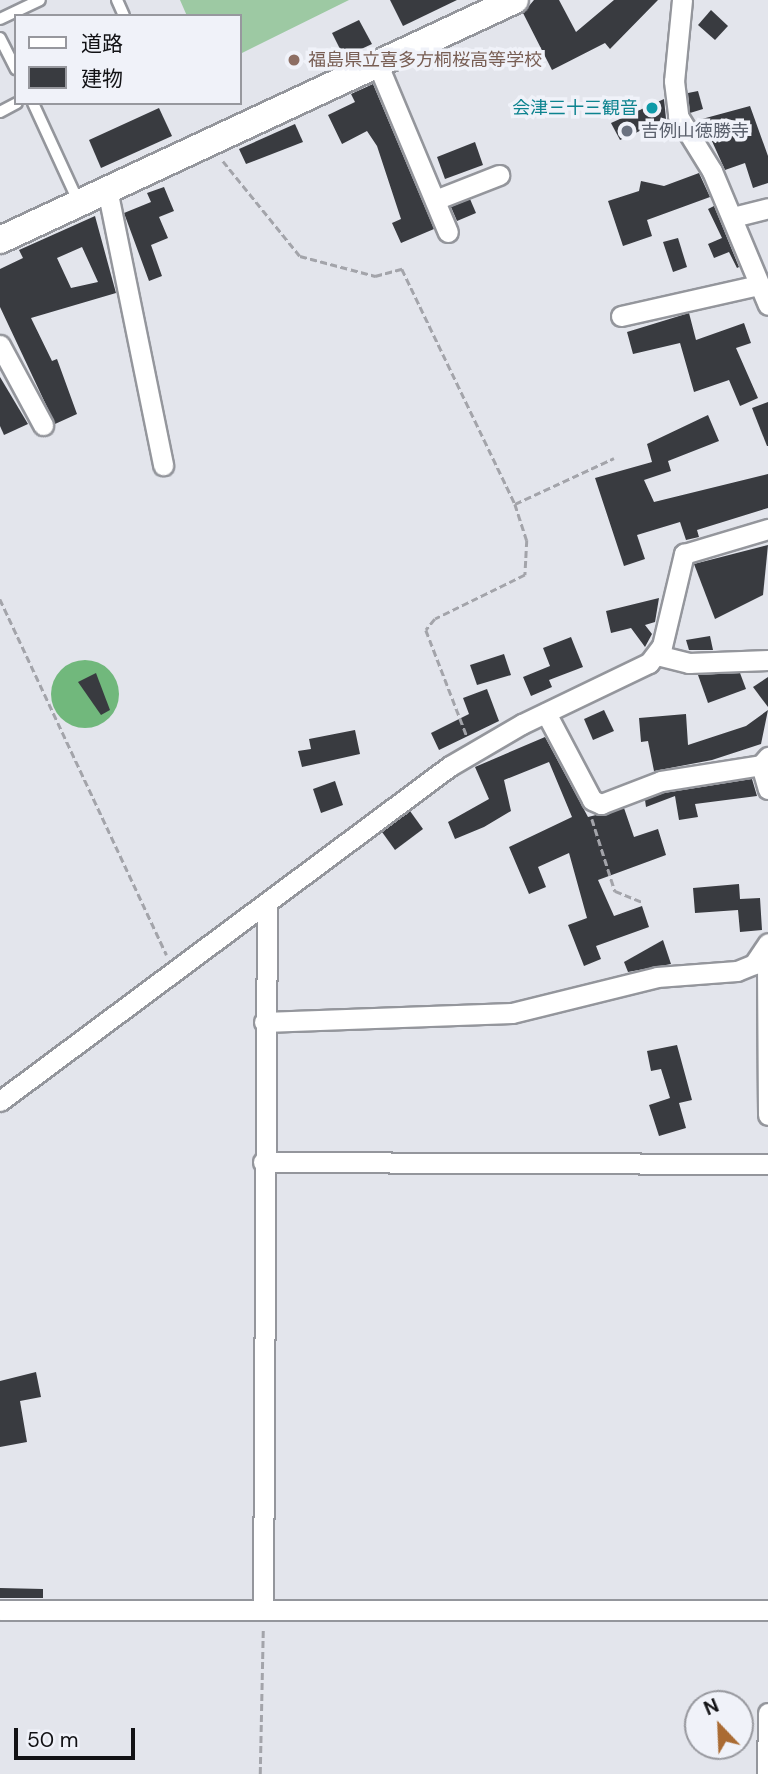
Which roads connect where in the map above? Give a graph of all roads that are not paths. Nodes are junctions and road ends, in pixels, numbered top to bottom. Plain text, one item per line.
1 (40, 0) edge
2 (515, 0) edge
3 (682, 0) edge
4 (0, 19) edge
5 (0, 38) edge
6 (14, 65) edge
7 (378, 65) junction
8 (34, 105) edge
9 (499, 175) dead end
10 (107, 189) junction
11 (435, 200) junction
12 (79, 203) junction
13 (768, 208) edge
14 (733, 217) junction
15 (448, 232) dead end
16 (0, 240) edge
17 (759, 285) junction
18 (768, 305) edge
19 (621, 316) dead end
20 (0, 345) edge
21 (43, 425) dead end
22 (163, 465) dead end
23 (768, 529) edge
24 (657, 655) junction
25 (768, 660) edge
26 (546, 713) junction
27 (764, 761) edge
28 (768, 789) edge
29 (267, 904) junction
30 (765, 949) edge
31 (264, 1022) junction
32 (0, 1101) edge
33 (768, 1115) edge
34 (262, 1162) junction
35 (768, 1164) edge
36 (0, 1610) edge
37 (263, 1610) junction
38 (768, 1610) edge
39 (768, 1713) edge
40 (767, 1774) edge

1 - 4 lane
2 - 7 street
3 - 14 street
5 - 6 lane
7 - 10 street
7 - 11 street
8 - 12 lane
9 - 11 street
10 - 12 street
10 - 22 street
11 - 15 street
12 - 16 street
13 - 14 street
14 - 17 street
17 - 18 street
17 - 19 street
20 - 21 street
23 - 24 street
24 - 25 street
24 - 26 street
26 - 27 street
26 - 29 street
27 - 28 street
29 - 31 street
29 - 32 street
30 - 31 street
30 - 33 street
31 - 34 street
34 - 35 street
34 - 37 street
36 - 37 street
37 - 38 street
39 - 40 street

